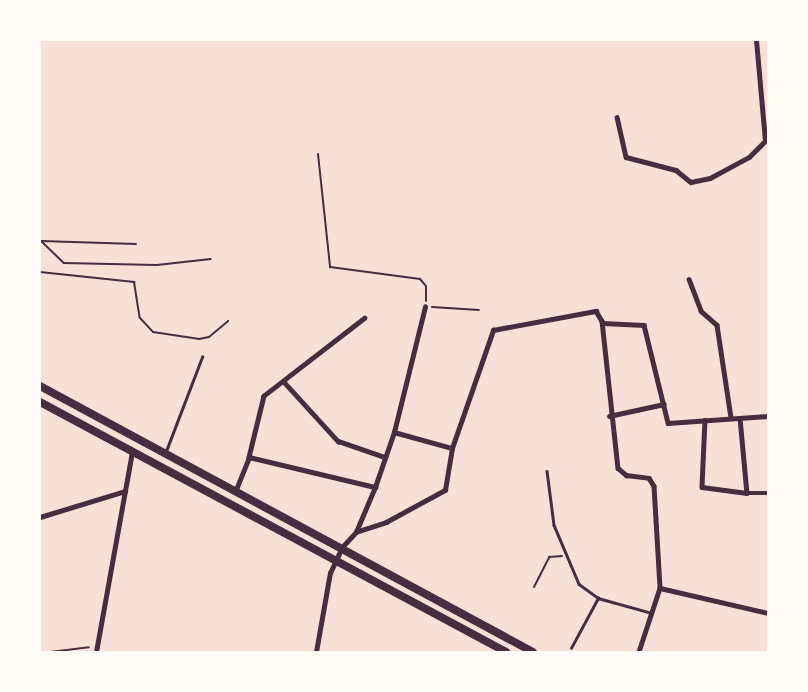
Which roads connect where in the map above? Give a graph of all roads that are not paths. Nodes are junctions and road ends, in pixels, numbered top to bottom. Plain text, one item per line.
1 (756, 40) edge
2 (617, 117) dead end
3 (689, 279) dead end
4 (425, 306) road end
5 (364, 318) dead end
6 (602, 323) junction
7 (202, 357) dead end
8 (285, 383) junction
9 (40, 386) edge
10 (40, 402) edge
11 (664, 404) junction
12 (609, 416) junction
13 (768, 416) edge
14 (731, 418) junction
15 (740, 418) junction
16 (705, 420) junction
17 (394, 432) junction
18 (452, 448) junction
19 (132, 452) junction
20 (164, 455) junction
21 (249, 457) junction
22 (385, 457) junction
23 (157, 466) junction
24 (548, 471) dead end
25 (375, 486) junction
26 (125, 491) junction
27 (235, 492) junction
28 (747, 493) junction
29 (768, 493) edge
30 (40, 517) edge
31 (356, 532) junction
32 (342, 547) junction
33 (335, 560) junction
34 (660, 588) junction
35 (598, 598) junction
36 (768, 613) edge
37 (652, 614) junction
38 (571, 648) dead end
39 (96, 652) edge
40 (316, 652) edge
41 (506, 652) edge
42 (533, 652) edge
43 (639, 652) edge

1 - 2 street
3 - 14 street
4 - 17 street
5 - 8 street
6 - 11 street
6 - 12 street
6 - 18 street
7 - 20 lane
8 - 21 street
8 - 22 street
9 - 20 highway
10 - 19 highway
11 - 12 street
11 - 16 street
12 - 34 street
13 - 15 street
14 - 15 street
14 - 16 street
15 - 28 street
16 - 28 street
17 - 18 street
17 - 22 street
18 - 31 street
19 - 23 highway
19 - 26 street
20 - 23 highway
20 - 27 highway
21 - 25 street
21 - 27 street
22 - 25 street
23 - 33 highway
24 - 35 lane
25 - 31 street
26 - 30 street
26 - 39 street
27 - 32 highway
28 - 29 street
31 - 32 street
32 - 33 street
32 - 42 highway
33 - 40 street
33 - 41 highway
34 - 36 street
34 - 37 street
35 - 37 lane
35 - 38 lane
37 - 43 street

